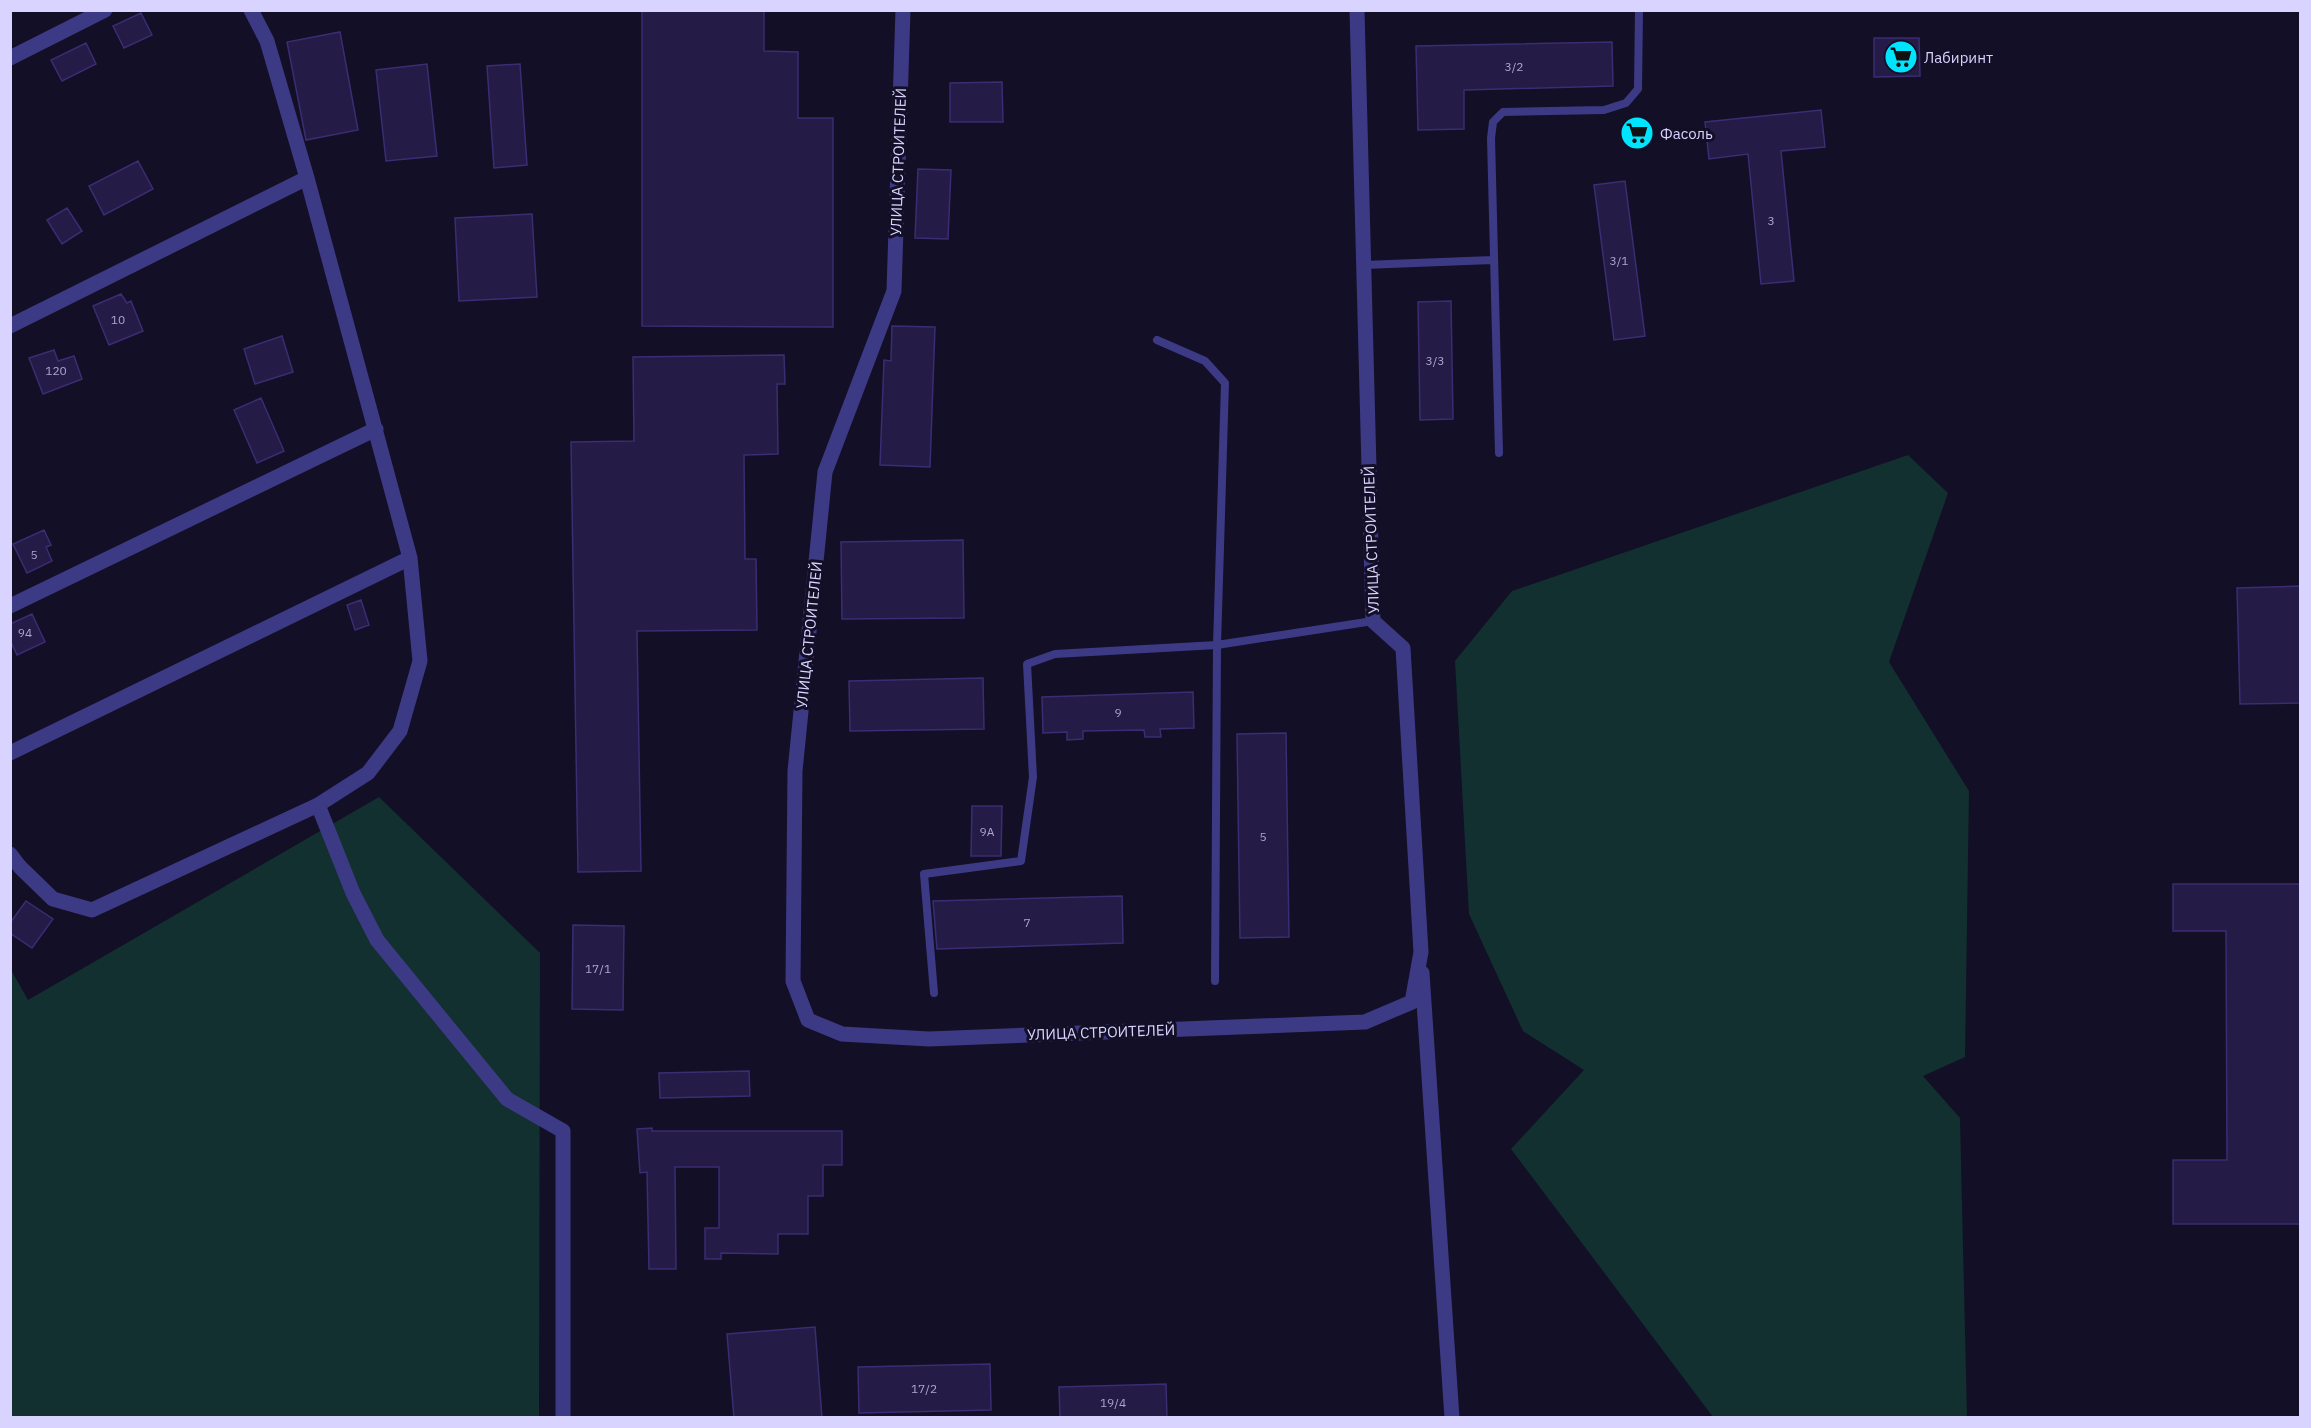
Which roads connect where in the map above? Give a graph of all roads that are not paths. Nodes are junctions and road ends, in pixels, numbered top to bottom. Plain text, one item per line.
1 (105, 10) edge
2 (251, 10) edge
3 (903, 10) edge
4 (1357, 10) edge
5 (1639, 10) edge
6 (10, 58) edge
7 (307, 178) junction
8 (1492, 260) junction
9 (1364, 265) junction
10 (10, 326) edge
11 (1157, 340) dead end
12 (376, 429) junction
13 (1499, 453) dead end
14 (410, 558) junction
15 (10, 606) edge
16 (1373, 621) junction
17 (1217, 645) junction
18 (10, 753) edge
19 (318, 805) junction
20 (10, 854) edge
21 (1421, 952) junction
22 (1215, 981) dead end
23 (934, 993) dead end
24 (563, 1418) edge
25 (1452, 1418) edge

1 - 6 street
2 - 7 street
3 - 21 street, УЛИЦА СТРОИТЕЛЕЙ
4 - 9 street, УЛИЦА СТРОИТЕЛЕЙ
5 - 8 lane
7 - 10 street
7 - 12 street
8 - 9 lane
8 - 13 lane
9 - 16 street, УЛИЦА СТРОИТЕЛЕЙ
11 - 17 lane
12 - 14 street
12 - 15 street
14 - 18 street
14 - 19 street
16 - 17 lane
16 - 21 street, УЛИЦА СТРОИТЕЛЕЙ
17 - 22 lane
17 - 23 lane
19 - 20 street
19 - 24 street
21 - 25 street

